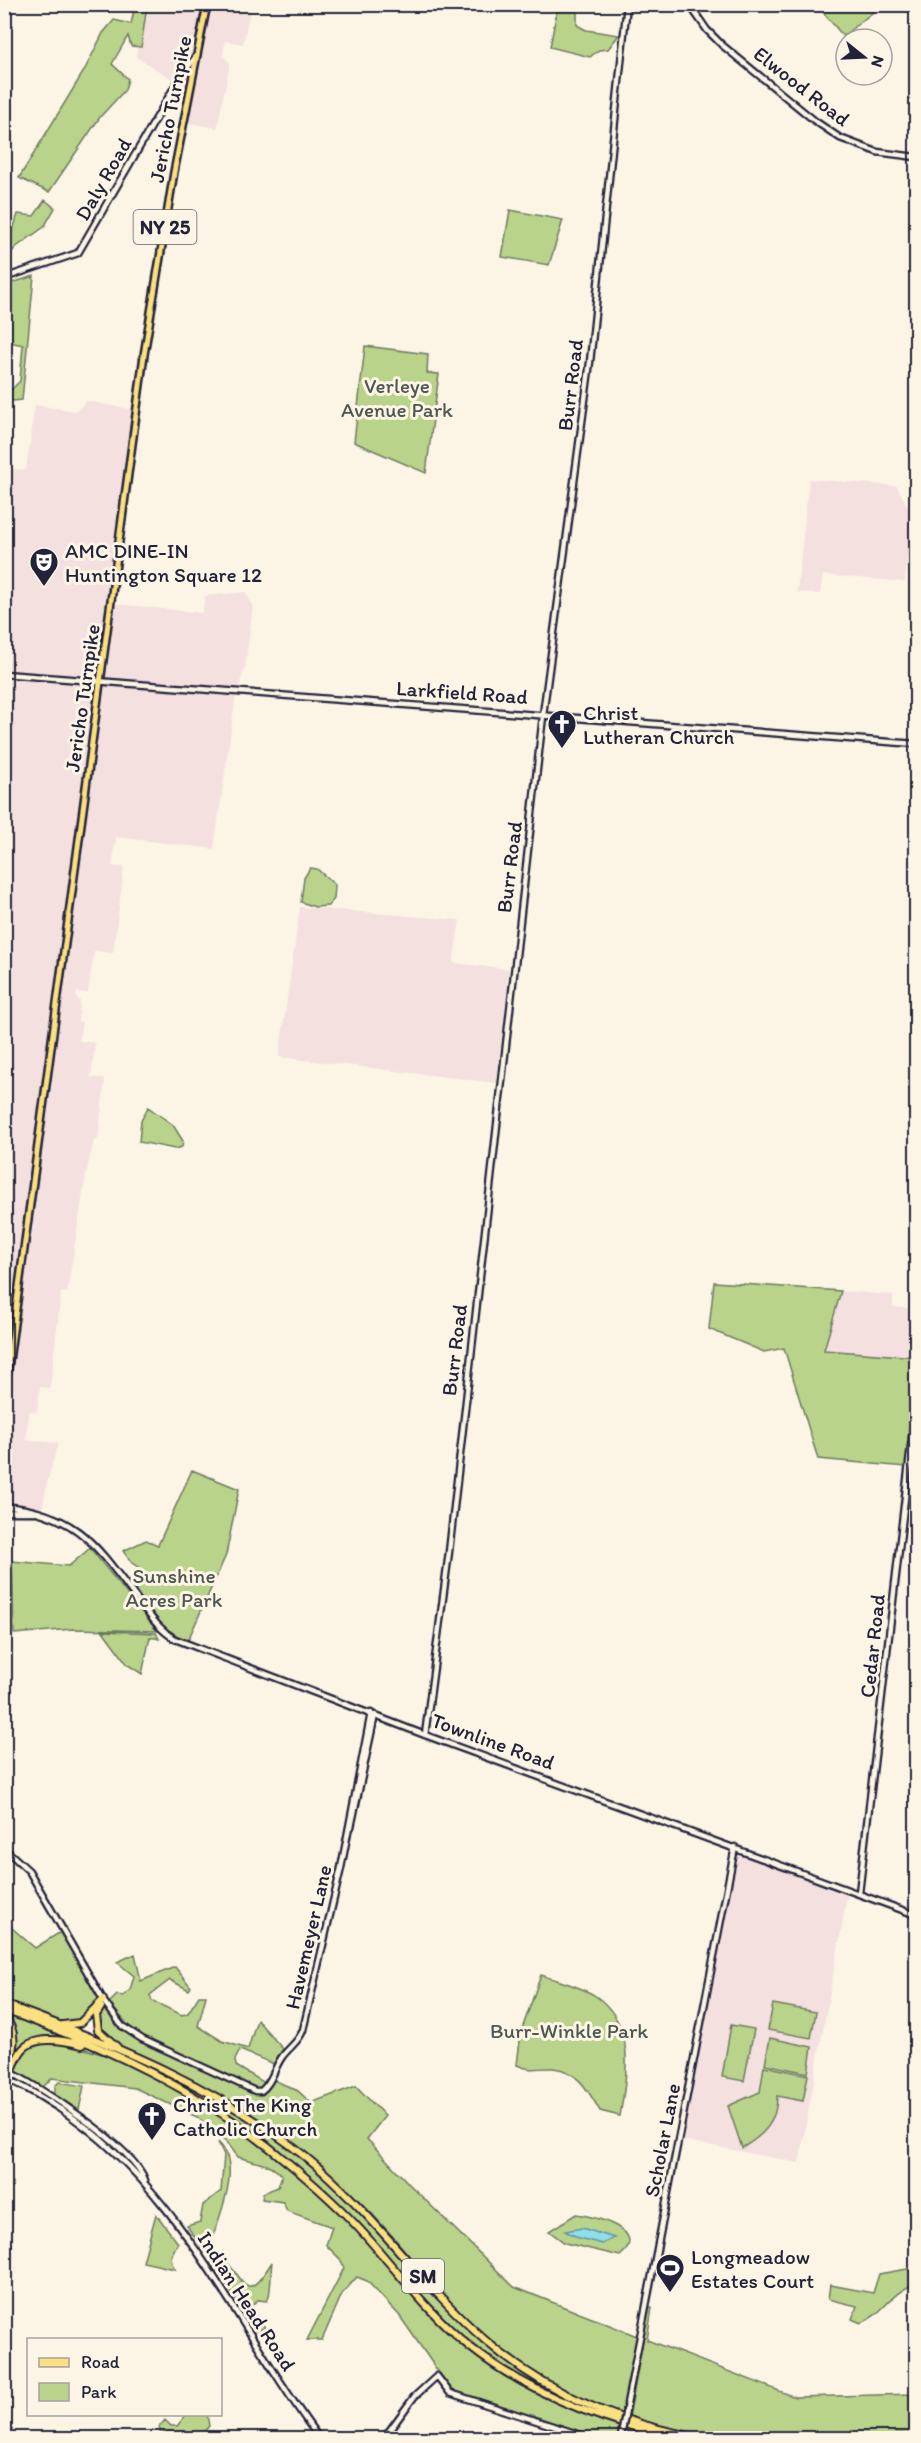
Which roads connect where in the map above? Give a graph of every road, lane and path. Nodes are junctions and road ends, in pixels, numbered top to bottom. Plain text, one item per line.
1 (207, 4) edge
2 (627, 4) edge
3 (689, 4) edge
4 (197, 55) junction
5 (916, 157) edge
6 (4, 278) edge
7 (4, 674) edge
8 (100, 681) junction
9 (543, 715) junction
10 (916, 744) edge
11 (4, 1398) edge
12 (916, 1403) edge
13 (4, 1506) edge
14 (4, 1512) edge
15 (36, 1512) junction
16 (373, 1714) junction
17 (425, 1735) junction
18 (735, 1847) junction
19 (4, 1848) edge
20 (860, 1893) junction
21 (916, 1915) edge
22 (104, 2002) junction
23 (4, 2004) edge
24 (4, 2010) edge
25 (4, 2016) edge
26 (55, 2024) junction
27 (119, 2049) junction
28 (106, 2051) junction
29 (6, 2073) edge
30 (319, 2439) edge
31 (384, 2439) edge
32 (590, 2439) edge
33 (621, 2439) edge
34 (676, 2439) edge
35 (702, 2439) edge

1 - 4 main road, Jericho Turnpike / NY 25
2 - 9 street, Burr Road
3 - 5 street, Elwood Road
4 - 6 street, Daly Road
4 - 8 main road, Jericho Turnpike / NY 25
7 - 8 street, Larkfield Road
8 - 9 street, Larkfield Road
8 - 11 main road, Jericho Turnpike / NY 25
9 - 10 street, Larkfield Road
9 - 17 street, Burr Road
12 - 20 street, Cedar Road
13 - 15 street
14 - 15 street
15 - 16 street, Townline Road
16 - 17 street, Townline Road
16 - 22 street, Havemeyer Lane
17 - 18 street, Townline Road
18 - 20 street, Townline Road
18 - 33 street, Scholar Lane, bridge
19 - 22 street, Havemeyer Lane
20 - 21 street, Townline Road
22 - 26 highway
22 - 27 highway
23 - 26 highway, SM
24 - 28 highway, SM
25 - 29 highway
26 - 27 highway, SM
27 - 35 highway, SM
28 - 29 highway
28 - 34 highway, SM
29 - 30 street, Indian Head Road
31 - 32 street

